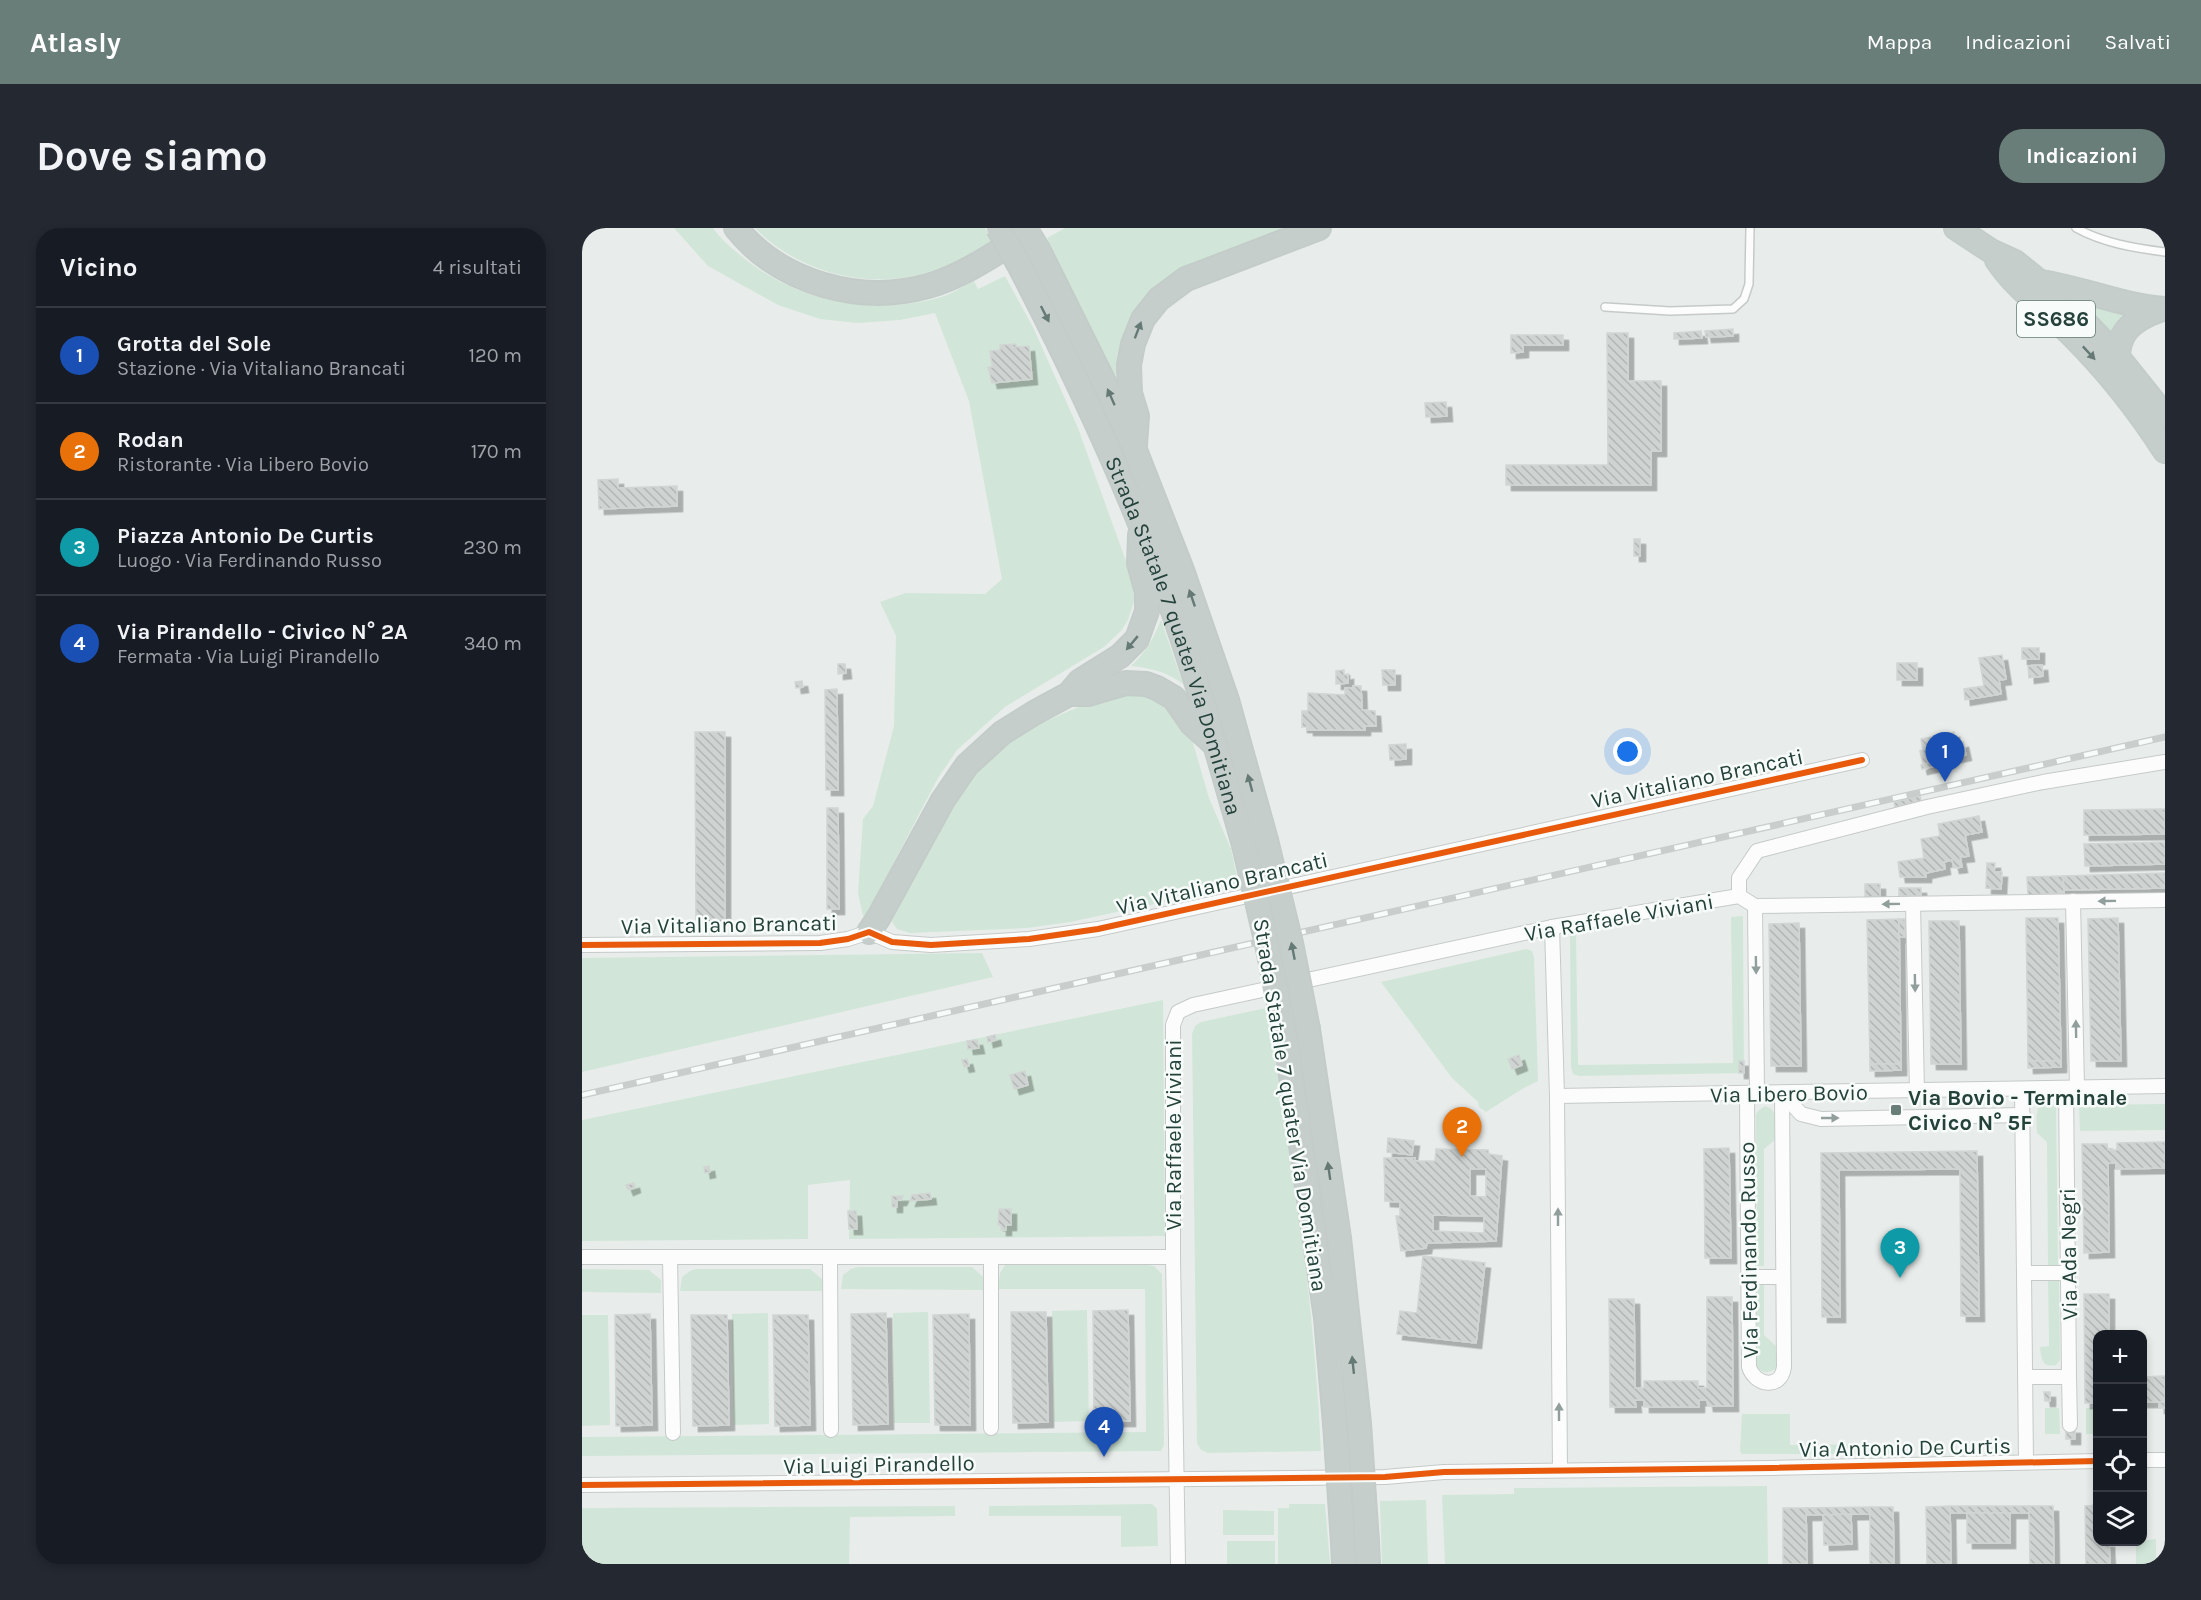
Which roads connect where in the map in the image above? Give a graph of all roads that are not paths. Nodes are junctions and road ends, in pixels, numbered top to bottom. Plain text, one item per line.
1 (736, 228) edge
2 (998, 228) edge
3 (1025, 228) edge
4 (1037, 228) edge
5 (1319, 228) edge
6 (1750, 228) edge
7 (1956, 228) edge
8 (2076, 228) edge
9 (1991, 251) junction
10 (2165, 252) edge
11 (2041, 282) junction
12 (1605, 307) dead end
13 (2164, 309) edge
14 (2117, 356) junction
15 (2120, 388) junction
16 (2158, 423) edge
17 (1135, 450) junction
18 (2165, 451) edge
19 (1141, 527) junction
20 (1069, 694) junction
21 (1216, 747) junction
22 (1862, 760) dead end
23 (2165, 762) edge
24 (1255, 843) junction
25 (1739, 896) junction
26 (2165, 900) edge
27 (2073, 901) junction
28 (1913, 904) junction
29 (1755, 906) junction
30 (1552, 927) junction
31 (869, 932) junction
32 (582, 945) edge
33 (2165, 1086) edge
34 (2072, 1088) junction
35 (2022, 1089) junction
36 (1917, 1091) junction
37 (1752, 1093) junction
38 (1782, 1093) junction
39 (1557, 1096) junction
40 (2023, 1115) junction
41 (582, 1257) edge
42 (670, 1257) junction
43 (830, 1257) junction
44 (991, 1257) junction
45 (1173, 1257) junction
46 (2068, 1272) junction
47 (2024, 1273) junction
48 (1749, 1277) junction
49 (1783, 1277) junction
50 (2026, 1377) junction
51 (2069, 1377) junction
52 (2070, 1425) dead end
53 (991, 1428) dead end
54 (831, 1430) dead end
55 (673, 1433) dead end
56 (2147, 1460) edge
57 (2165, 1460) edge
58 (2093, 1461) edge
59 (2026, 1462) junction
60 (1560, 1470) junction
61 (1177, 1479) junction
62 (582, 1485) edge
63 (1367, 1553) edge
64 (1344, 1554) edge
65 (1178, 1564) edge

1 - 4 highway
2 -> 19 highway, Strada Statale 7 quater Via Domitiana, bridge
17 -> 3 highway, Strada Statale 7 quater Via Domitiana, bridge
17 -> 5 highway
6 - 12 lane
7 - 9 highway, SS686
8 - 10 lane
9 - 11 highway, SS686
9 -> 15 highway, SS686
11 - 13 highway, SS686
11 - 14 highway, SS686
13 - 14 highway, SS686
14 - 15 highway, SS686
14 - 16 highway, SS686
15 - 16 highway, SS686
16 - 18 highway, SS686
24 -> 17 highway, Strada Statale 7 quater Via Domitiana
19 -> 20 highway
19 - 21 highway, Strada Statale 7 quater Via Domitiana
20 - 21 highway
20 - 31 highway
21 - 24 highway, Strada Statale 7 quater Via Domitiana
22 - 31 street, Via Vitaliano Brancati
23 - 25 street
63 -> 24 highway, Strada Statale 7 quater Via Domitiana, bridge
24 - 64 highway, Strada Statale 7 quater Via Domitiana, bridge
25 - 29 street, Via Raffaele Viviani
25 - 30 street, Via Raffaele Viviani
26 -> 27 street
27 - 28 street
34 -> 27 street, Via Ada Negri
28 -> 29 street
28 -> 36 street
29 -> 37 street, Via Ferdinando Russo
30 - 39 street
30 - 45 street, Via Raffaele Viviani
31 - 32 street, Via Vitaliano Brancati
33 - 34 street, Via Libero Bovio
34 - 35 street, Via Libero Bovio
34 - 46 street, Via Ada Negri
35 - 36 street, Via Libero Bovio
35 - 40 street, Via Ada Negri
36 - 38 street, Via Libero Bovio
37 - 38 street, Via Libero Bovio
37 - 39 street, Via Libero Bovio
37 - 48 street, Via Ferdinando Russo
38 -> 40 street
38 - 49 street, Via Ferdinando Russo
60 -> 39 street
40 - 47 street, Via Ada Negri
41 - 42 street
42 - 43 street
42 - 55 street
43 - 44 street
43 - 54 street
44 - 45 street
44 - 53 street
45 - 61 street, Via Raffaele Viviani
46 - 47 street
46 - 51 street, Via Ada Negri
47 - 50 street, Via Ada Negri
48 - 49 street
48 - 49 street, Via Ferdinando Russo
50 - 51 street
50 - 59 street, Via Ada Negri
51 - 52 street, Via Ada Negri
56 - 57 street
58 - 59 street, Via Antonio De Curtis
59 - 60 street, Via Antonio De Curtis
60 - 61 street, Via Luigi Pirandello
61 - 62 street, Via Luigi Pirandello
61 - 65 street, Via Raffaele Viviani

